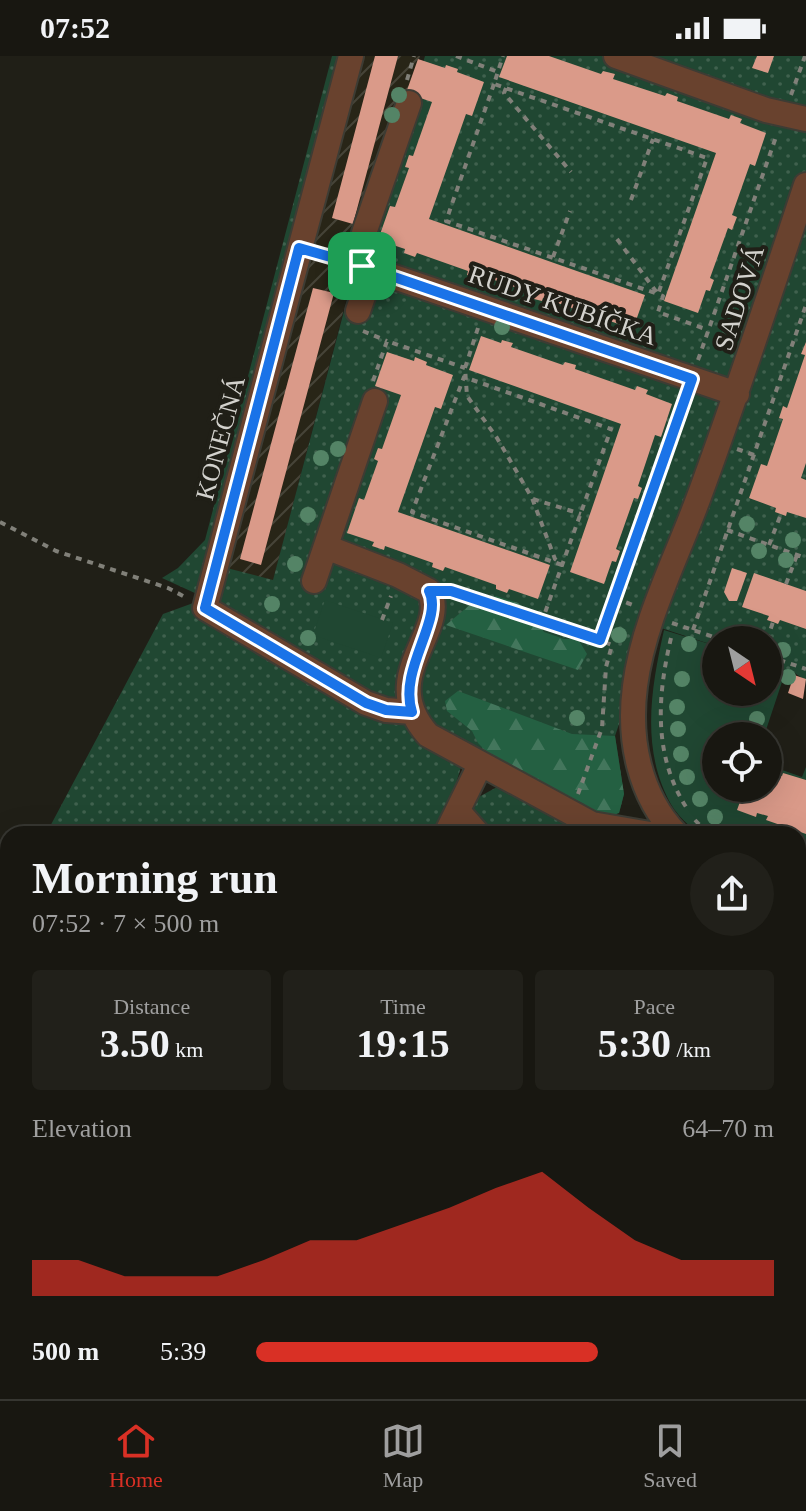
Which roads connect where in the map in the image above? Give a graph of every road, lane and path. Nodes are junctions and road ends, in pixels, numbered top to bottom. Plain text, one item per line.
1 (351, 56) edge
2 (456, 56) edge
3 (503, 56) edge
4 (616, 56) edge
5 (805, 56) edge
6 (498, 72) junction
7 (494, 84) junction
8 (506, 88) junction
9 (409, 103) dead end
10 (795, 117) edge
11 (653, 139) junction
12 (571, 172) dead end
13 (806, 185) edge
14 (631, 200) dead end
15 (570, 211) dead end
16 (617, 239) dead end
17 (299, 248) junction
18 (553, 258) junction
19 (367, 268) junction
20 (658, 294) junction
21 (806, 305) edge
22 (486, 308) junction
23 (358, 311) dead end
24 (708, 330) junction
25 (465, 368) junction
26 (464, 377) junction
27 (692, 379) junction
28 (737, 394) junction
29 (375, 401) joint
30 (532, 498) junction
31 (581, 514) junction
32 (781, 514) dead end
33 (0, 522) edge
34 (727, 530) junction
35 (769, 545) junction
36 (326, 547) junction
37 (797, 555) junction
38 (806, 557) edge
39 (562, 565) junction
40 (314, 581) dead end
41 (786, 584) dead end
42 (429, 591) junction
43 (205, 608) junction
44 (542, 621) junction
45 (773, 622) dead end
46 (675, 624) dead end
47 (772, 626) edge
48 (693, 630) dead end
49 (600, 640) junction
50 (782, 661) edge
51 (806, 669) edge
52 (412, 712) junction
53 (480, 765) junction
54 (644, 786) junction
55 (458, 811) junction
56 (571, 814) junction
57 (450, 826) edge
58 (471, 826) edge
59 (603, 826) edge
60 (617, 826) edge
61 (670, 826) edge
62 (702, 826) edge

1 - 17 street, KONEČNÁ
2 - 6 path
3 - 6 path
4 - 10 street
5 - 10 path
6 - 7 path
7 - 8 path
7 - 18 path
8 - 11 path
8 - 12 path
9 - 19 street
10 - 24 path
11 - 14 path
11 - 20 path
13 - 28 street, SADOVÁ
15 - 18 path
16 - 20 path
17 - 19 path
17 - 43 street, KONEČNÁ
18 - 20 path
19 - 22 street, RUDY KUBÍČKA
19 - 23 street
20 - 24 path
21 - 34 path
22 - 25 path
22 - 27 street, RUDY KUBÍČKA
24 - 27 path
25 - 26 path
25 - 29 path
26 - 30 path
26 - 31 path
26 - 39 path
27 - 28 street, RUDY KUBÍČKA
27 - 49 path
28 - 54 street, SADOVÁ
29 - 36 street
30 - 31 path
30 - 39 path
31 - 39 path
32 - 35 path
33 - 43 path
34 - 35 path
34 - 48 path
35 - 37 path
36 - 40 street
36 - 42 street
37 - 38 path
37 - 41 path
39 - 44 path
42 - 44 path
42 - 52 street
43 - 52 street
44 - 49 path
45 - 47 path
46 - 62 path
49 - 56 path
50 - 51 path
52 - 53 street
53 - 55 street
53 - 56 street
54 - 60 street
54 - 61 street, SADOVÁ
55 - 57 street
55 - 58 street
56 - 59 street

